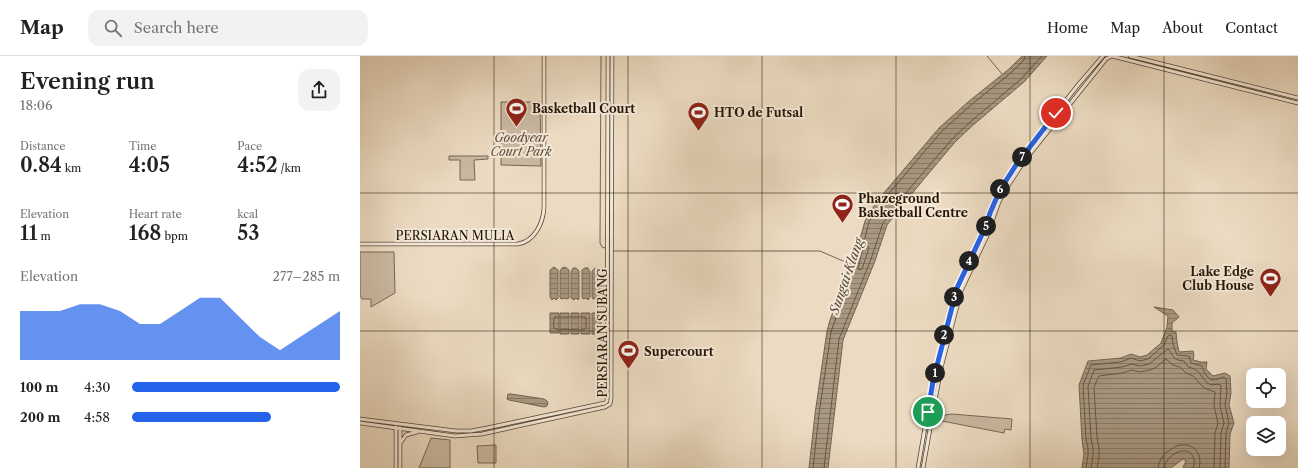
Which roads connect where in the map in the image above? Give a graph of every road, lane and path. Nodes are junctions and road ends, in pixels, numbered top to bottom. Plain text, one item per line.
1 (544, 56) edge
2 (608, 56) edge
3 (612, 56) edge
4 (1103, 56) edge
5 (1111, 56) edge
6 (1130, 56) edge
7 (1262, 88) junction
8 (1261, 94) junction
9 (1298, 98) edge
10 (1298, 103) edge
11 (360, 244) edge
12 (609, 244) junction
13 (360, 419) edge
14 (360, 423) edge
15 (385, 426) junction
16 (398, 426) junction
17 (487, 428) junction
18 (420, 431) junction
19 (488, 433) junction
20 (396, 440) junction
21 (400, 444) junction
22 (396, 468) edge
23 (400, 468) edge
24 (918, 468) edge
25 (923, 468) edge

1 - 11 street, PERSIARAN MULIA
2 - 12 street, PERSIARAN SUBANG
3 - 12 street, PERSIARAN SUBANG
4 - 24 street
5 - 8 street
5 - 25 street
6 - 7 street
7 - 8 street
7 - 9 street
8 - 10 street
12 - 17 street, PERSIARAN SUBANG
12 - 19 street, PERSIARAN SUBANG
13 - 16 street, PERSIARAN SUBANG
14 - 15 street, PERSIARAN SUBANG
15 - 16 street, PERSIARAN SUBANG
15 - 20 street
16 - 17 street, PERSIARAN SUBANG
16 - 18 street, PERSIARAN SUBANG
16 - 20 street
16 - 21 street
17 - 19 street
18 - 19 street, PERSIARAN SUBANG
18 - 21 street
20 - 22 street
21 - 23 street

